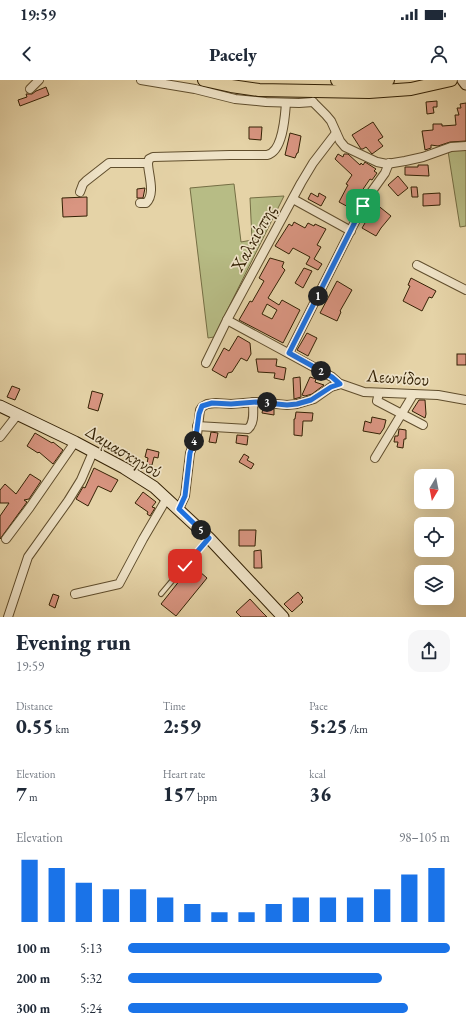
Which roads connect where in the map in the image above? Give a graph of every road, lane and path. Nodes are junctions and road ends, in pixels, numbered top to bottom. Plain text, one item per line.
1 (39, 80) edge
2 (141, 80) edge
3 (204, 80) edge
4 (337, 80) edge
5 (388, 80) edge
6 (451, 80) edge
7 (463, 80) edge
8 (152, 81) edge
9 (466, 84) edge
10 (30, 89) dead end
11 (311, 97) junction
12 (286, 103) junction
13 (336, 134) junction
14 (466, 146) edge
15 (148, 163) junction
16 (389, 163) junction
17 (80, 192) dead end
18 (292, 199) junction
19 (140, 203) dead end
20 (351, 231) junction
21 (417, 265) dead end
22 (466, 290) edge
23 (227, 320) junction
24 (289, 353) junction
25 (206, 363) dead end
26 (340, 384) junction
27 (379, 393) junction
28 (413, 395) junction
29 (466, 400) edge
30 (253, 402) junction
31 (0, 406) edge
32 (18, 414) junction
33 (401, 414) junction
34 (422, 425) dead end
35 (197, 426) junction
36 (0, 437) edge
37 (75, 442) junction
38 (93, 452) junction
39 (375, 458) dead end
40 (167, 498) junction
41 (179, 509) junction
42 (209, 538) junction
43 (6, 540) dead end
44 (75, 594) dead end
45 (161, 594) dead end
46 (281, 616) edge
47 (8, 617) edge

1 - 10 street
2 - 8 street
3 - 11 main road
4 - 5 main road
6 - 11 main road
7 - 9 main road
8 - 12 street
11 - 12 street
11 - 13 street
12 - 15 street
13 - 16 street
13 - 18 street, Χαλκιόπης
14 - 16 street
15 - 17 street
15 - 19 street
16 - 20 street
18 - 20 street
18 - 23 street, Χαλκιόπης
20 - 24 street
21 - 22 street
23 - 24 street
23 - 25 street, Χαλκιόπης
24 - 26 street
26 - 27 street, Λεωνίδου
26 - 30 street, Λεωνίδου
27 - 28 street, Λεωνίδου
27 - 33 street
28 - 29 street, Λεωνίδου
28 - 33 street
30 - 35 street, Λεωνίδου
30 - 35 street
31 - 32 main road, Δαμασκηνού
32 - 36 street
32 - 37 main road, Δαμασκηνού
33 - 34 street
33 - 39 street
35 - 41 street, Λεωνίδου
37 - 38 main road, Δαμασκηνού
37 - 43 street
38 - 40 main road, Δαμασκηνού
38 - 47 street
40 - 41 main road, Δαμασκηνού
40 - 44 street
41 - 42 main road, Δαμασκηνού
42 - 45 lane
42 - 46 main road, Δαμασκηνού

